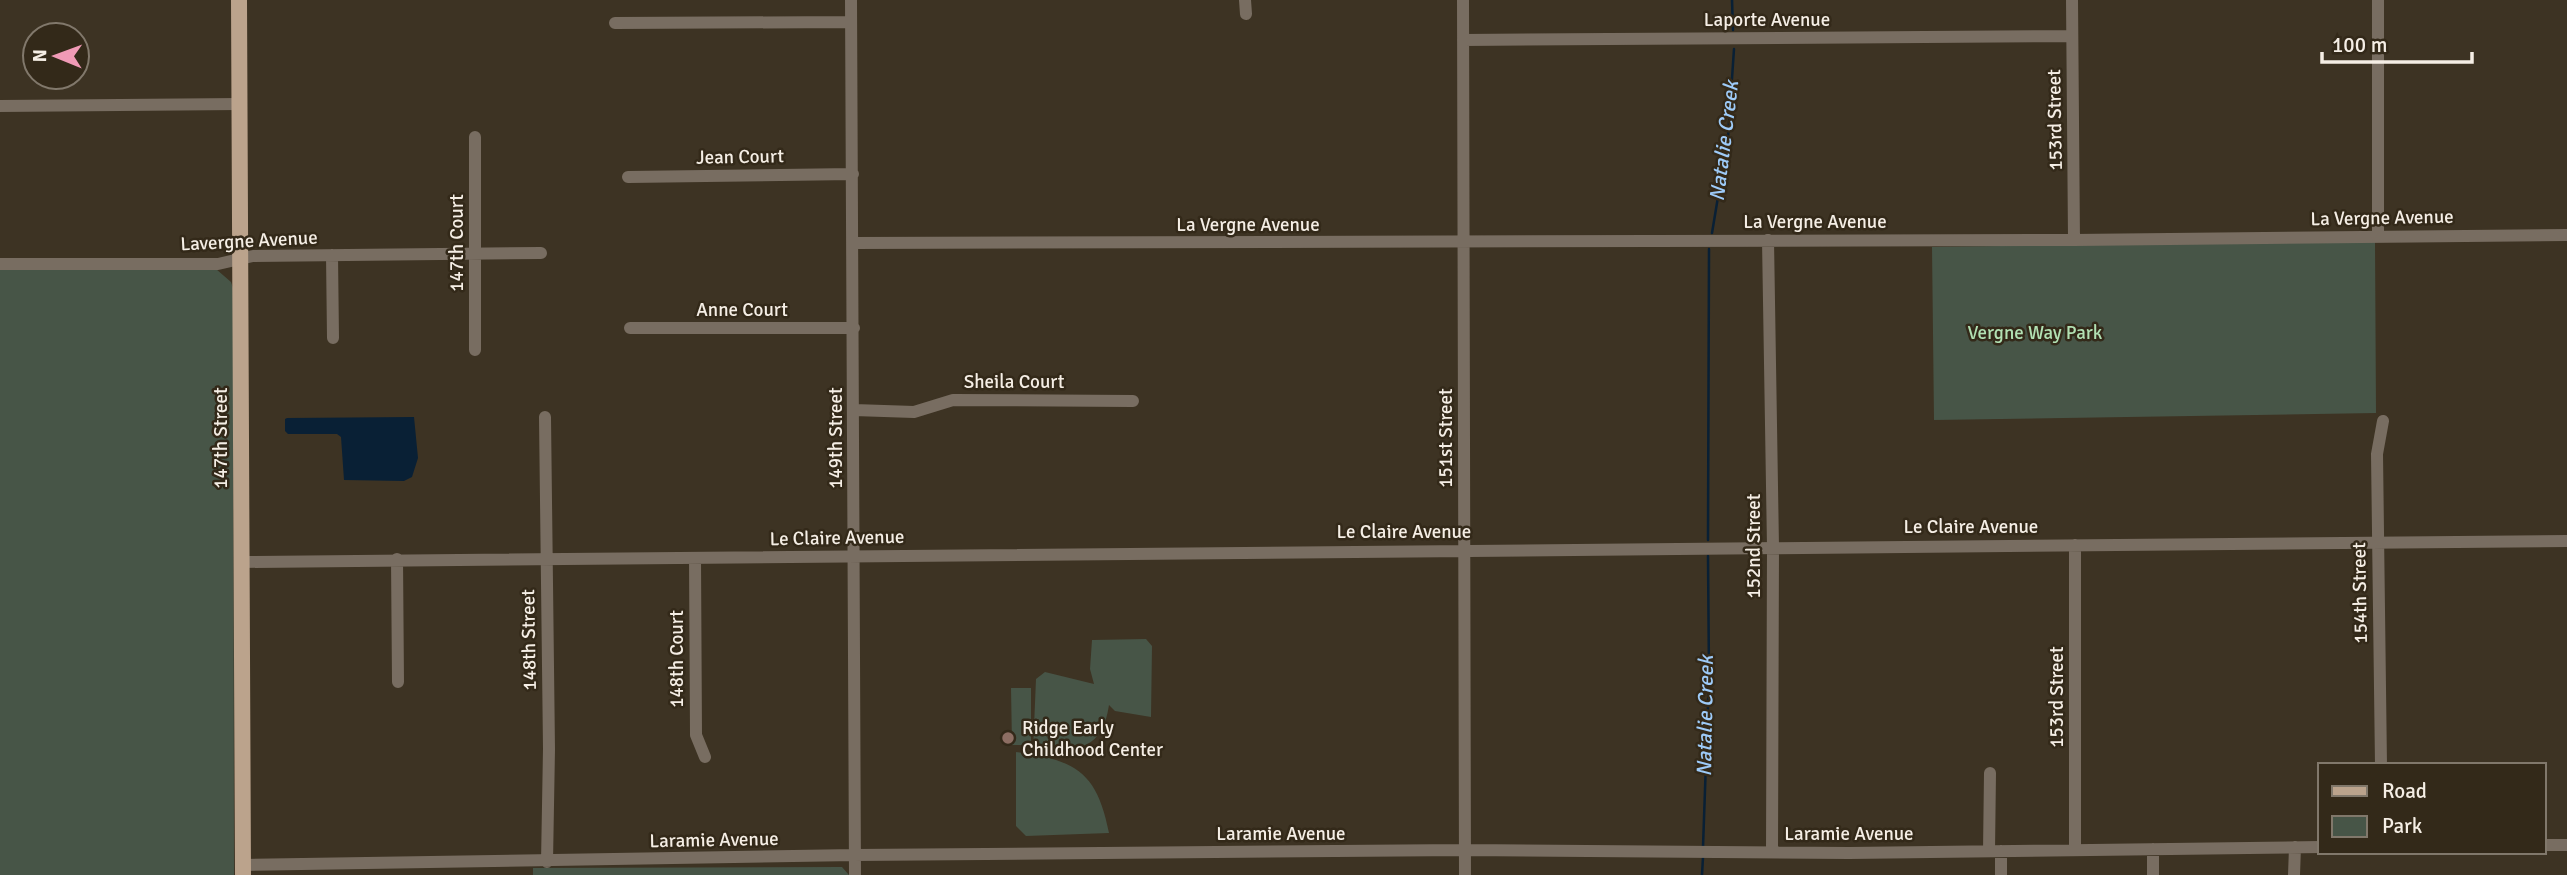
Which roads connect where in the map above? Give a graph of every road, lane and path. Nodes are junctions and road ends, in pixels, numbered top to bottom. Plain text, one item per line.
1 (239, 0) edge
2 (851, 0) edge
3 (1463, 0) edge
4 (2072, 0) edge
5 (2378, 0) edge
6 (851, 22) junction
7 (615, 23) dead end
8 (2072, 36) junction
9 (1463, 40) junction
10 (240, 104) junction
11 (0, 106) edge
12 (475, 137) dead end
13 (853, 174) junction
14 (628, 177) dead end
15 (2567, 235) edge
16 (2378, 236) junction
17 (1768, 240) junction
18 (2074, 240) junction
19 (853, 243) junction
20 (1463, 243) junction
21 (541, 253) dead end
22 (474, 254) junction
23 (332, 255) junction
24 (240, 259) junction
25 (0, 264) edge
26 (630, 328) dead end
27 (853, 328) junction
28 (333, 338) dead end
29 (475, 350) dead end
30 (1133, 401) dead end
31 (854, 410) junction
32 (545, 417) dead end
33 (2383, 421) dead end
34 (2567, 541) edge
35 (2377, 542) junction
36 (2075, 545) junction
37 (1773, 547) junction
38 (1464, 550) junction
39 (854, 556) junction
40 (545, 558) junction
41 (695, 558) junction
42 (397, 559) junction
43 (242, 562) junction
44 (398, 682) dead end
45 (705, 757) dead end
46 (2381, 763) edge
47 (1990, 773) dead end
48 (2546, 845) edge
49 (2567, 845) edge
50 (2295, 847) junction
51 (2318, 847) edge
52 (2075, 849) junction
53 (2153, 849) junction
54 (1465, 850) junction
55 (1995, 851) junction
56 (1772, 852) junction
57 (855, 855) junction
58 (547, 862) junction
59 (243, 870) edge
60 (855, 875) edge
61 (1465, 875) edge
62 (2001, 875) edge
63 (2153, 875) edge
64 (2294, 875) edge

1 - 10 main road, 147th Street
2 - 6 street, 149th Street
3 - 9 street, 151st Street
4 - 8 street, 153rd Street
5 - 16 street
6 - 7 street
6 - 13 street, 149th Street
8 - 9 street, Laporte Avenue
8 - 18 street, 153rd Street
9 - 20 street, 151st Street
10 - 11 street
10 - 24 main road, 147th Street
12 - 22 street, 147th Court
13 - 14 street, Jean Court
13 - 19 street, 149th Street
15 - 16 street, La Vergne Avenue
16 - 18 street, La Vergne Avenue
17 - 18 street, La Vergne Avenue
17 - 20 street, La Vergne Avenue
17 - 37 street, 152nd Street
19 - 20 street, La Vergne Avenue
19 - 27 street, 149th Street
20 - 38 street, 151st Street
21 - 22 street, Lavergne Avenue
22 - 23 street, Lavergne Avenue
22 - 29 street, 147th Court
23 - 24 street, Lavergne Avenue
23 - 28 street
24 - 25 street, Lavergne Avenue
24 - 43 main road, 147th Street
26 - 27 street, Anne Court
27 - 31 street, 149th Street
30 - 31 street, Sheila Court
31 - 39 street, 149th Street
32 - 40 street, 148th Street
33 - 35 street, 154th Street
34 - 35 street, Le Claire Avenue
35 - 36 street, Le Claire Avenue
35 - 46 street, 154th Street
36 - 37 street, Le Claire Avenue
36 - 52 street, 153rd Street
37 - 38 street, Le Claire Avenue
37 - 56 street, 152nd Street
38 - 39 street, Le Claire Avenue
38 - 54 street, 151st Street
39 - 41 street, Le Claire Avenue
39 - 57 street, 149th Street
40 - 41 street, Le Claire Avenue
40 - 42 street, Le Claire Avenue
40 - 58 street, 148th Street
41 - 45 street, 148th Court
42 - 43 street, Le Claire Avenue
42 - 44 street
43 - 59 main road, 147th Street
47 - 55 street
48 - 49 street
50 - 51 street, Laramie Avenue
50 - 53 street, Laramie Avenue
50 - 64 street
52 - 53 street, Laramie Avenue
52 - 55 street, Laramie Avenue
53 - 63 street
54 - 56 street, Laramie Avenue
54 - 57 street, Laramie Avenue
54 - 61 street, 151st Street
55 - 56 street, Laramie Avenue
55 - 62 street
57 - 58 street, Laramie Avenue
57 - 60 street, 149th Street
58 - 59 street, Laramie Avenue

